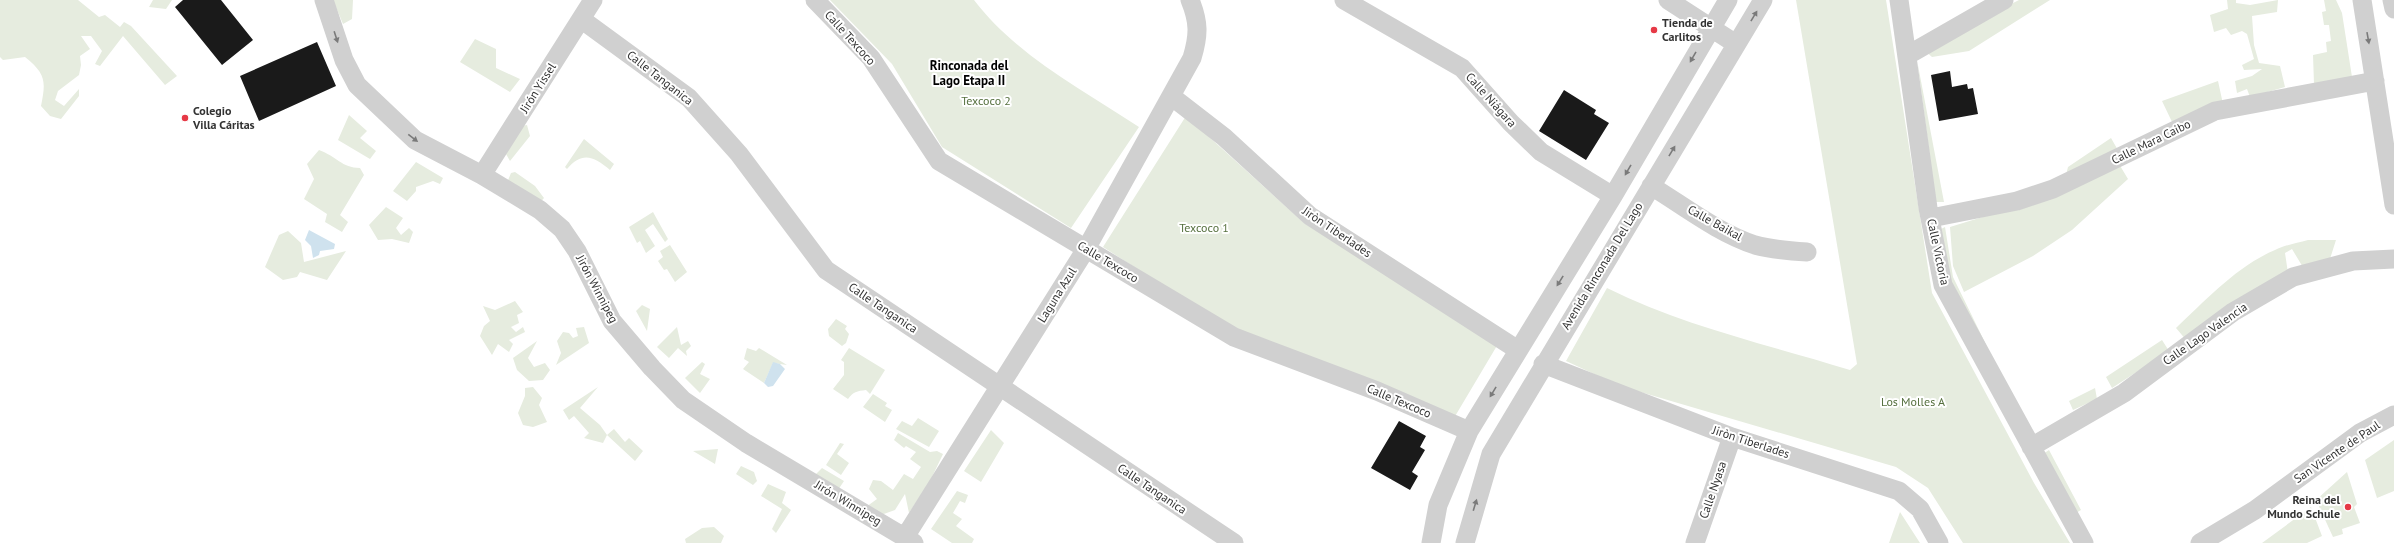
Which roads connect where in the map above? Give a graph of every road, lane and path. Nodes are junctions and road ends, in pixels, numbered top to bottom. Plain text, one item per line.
1 (324, 0) edge
2 (593, 0) edge
3 (815, 0) edge
4 (1190, 0) edge
5 (1344, 0) edge
6 (1668, 0) edge
7 (1728, 0) edge
8 (1763, 0) edge
9 (1899, 0) edge
10 (2004, 0) edge
11 (2362, 0) edge
12 (2392, 0) edge
13 (2394, 10) edge
14 (581, 19) junction
15 (1712, 26) junction
16 (1736, 44) junction
17 (1908, 55) junction
18 (2375, 81) junction
19 (1171, 96) junction
20 (482, 175) junction
21 (1651, 186) junction
22 (1613, 196) junction
23 (2394, 204) edge
24 (1931, 218) junction
25 (1086, 249) junction
26 (1807, 252) dead end
27 (2394, 259) edge
28 (1518, 350) junction
29 (1543, 364) junction
30 (999, 387) junction
31 (2394, 415) edge
32 (1469, 431) junction
33 (1732, 437) junction
34 (2031, 448) junction
35 (910, 540) edge
36 (1937, 542) edge
37 (1234, 543) edge
38 (1431, 543) edge
39 (1464, 543) edge
40 (1695, 543) edge
41 (2084, 543) edge
42 (2200, 543) edge

1 -> 20 street, Jirón Winnipeg
2 - 14 street, Jirón Yissel
3 - 25 street, Calle Texcoco
4 - 19 street, Laguna Azul
5 - 22 street, Calle Niágara
6 - 15 street
7 - 15 street
16 -> 8 street, Avenida Rinconada Del Lago
9 - 17 street, Calle Victoria
10 - 17 street
11 -> 18 street
12 - 13 street
14 - 20 street, Jirón Yissel
14 - 30 street, Calle Tanganica
15 - 16 street
15 -> 22 street
21 -> 16 street, Avenida Rinconada Del Lago
17 - 24 street, Calle Victoria
18 - 23 street
18 - 24 street, Calle Mara Caibo
19 - 25 street, Laguna Azul
19 - 28 street, Jiròn Tiberlades
20 - 35 street, Jirón Winnipeg
21 - 26 street, Calle Baikal
21 - 29 street, Avenida Rinconada Del Lago
22 -> 28 street
24 - 34 street, Calle Victoria
25 - 30 street, Laguna Azul
25 - 32 street, Calle Texcoco
27 - 34 street, Calle Lago Valencia
28 -> 32 street
29 - 33 street, Jiròn Tiberlades
39 -> 29 street, Avenida Rinconada Del Lago
30 - 35 street, Laguna Azul
30 - 37 street, Calle Tanganica
31 - 42 street, San Vicente de Paul
32 - 38 street
33 - 36 street, Jiròn Tiberlades
33 - 40 street, Calle Nyasa
34 - 41 street, Calle Victoria

